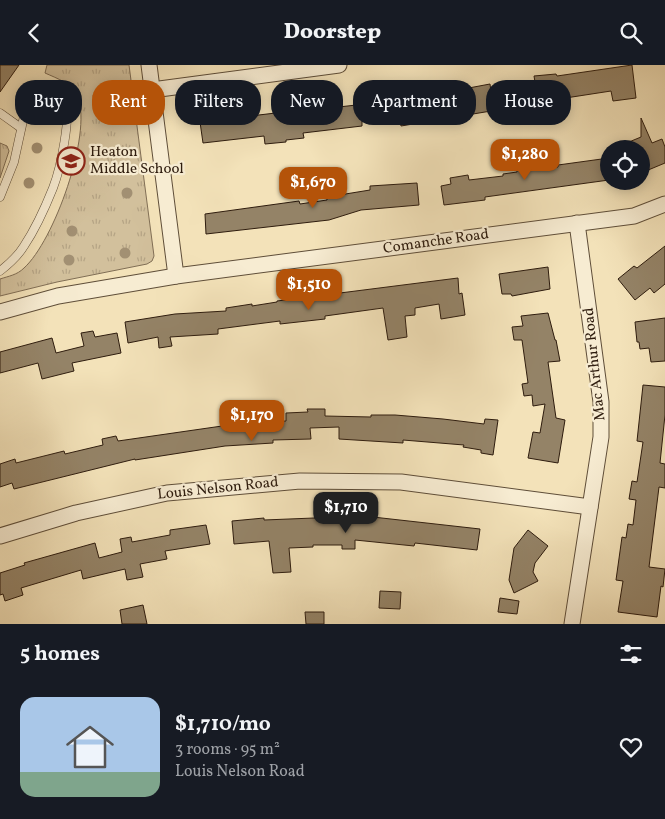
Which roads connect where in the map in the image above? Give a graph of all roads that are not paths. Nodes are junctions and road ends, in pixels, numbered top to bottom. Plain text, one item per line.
1 (149, 65) edge
2 (339, 65) edge
3 (151, 80) edge
4 (165, 88) edge
5 (0, 113) edge
6 (157, 125) edge
7 (21, 128) junction
8 (0, 197) edge
9 (665, 204) edge
10 (577, 223) junction
11 (0, 271) edge
12 (176, 276) junction
13 (0, 312) edge
14 (590, 507) junction
15 (0, 536) edge
16 (572, 624) edge

1 - 3 street
2 - 4 street
5 - 7 lane
6 - 12 street
7 - 8 lane
7 - 11 lane
9 - 10 street, Comanche Road
10 - 12 street, Comanche Road
10 - 14 street, Mac Arthur Road
12 - 13 street, Comanche Road
14 - 15 street, Louis Nelson Road
14 - 16 street, Mac Arthur Road

